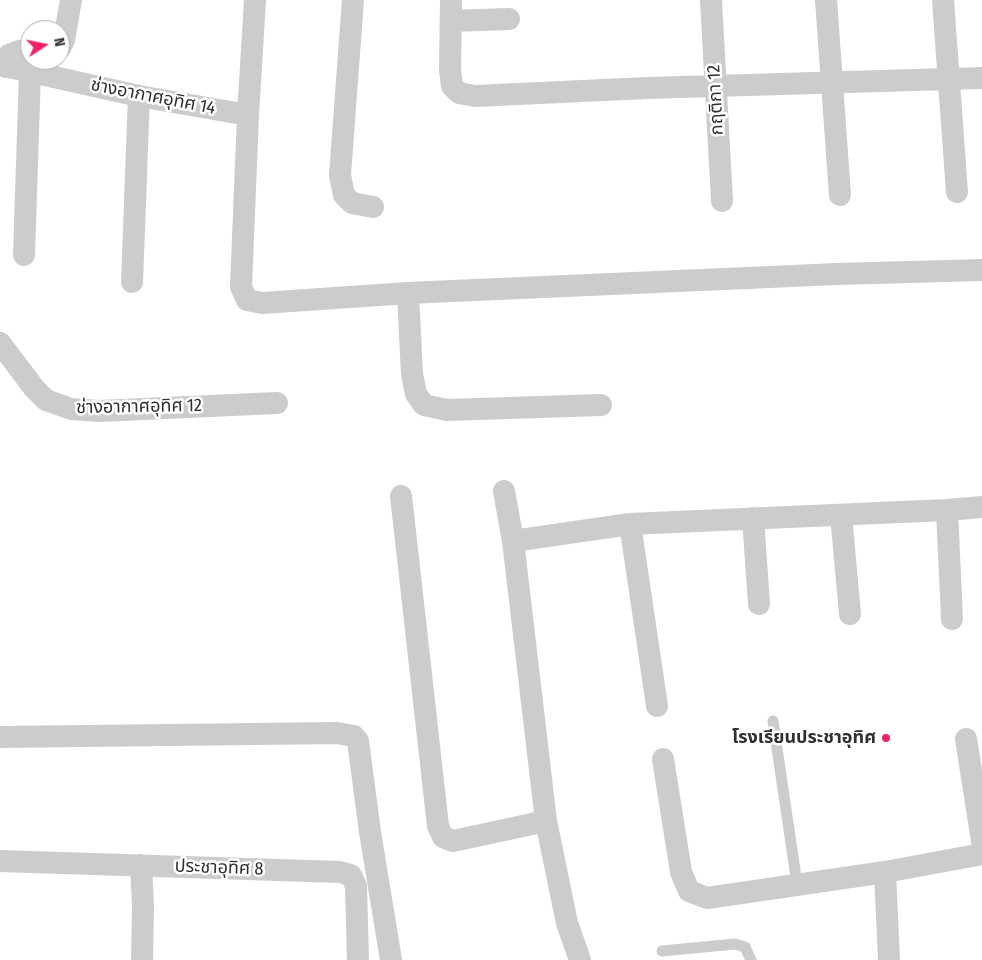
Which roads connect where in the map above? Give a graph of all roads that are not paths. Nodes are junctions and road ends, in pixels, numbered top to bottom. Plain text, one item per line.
1 (71, 0) edge
2 (255, 0) edge
3 (353, 0) edge
4 (710, 0) edge
5 (826, 0) edge
6 (943, 0) edge
7 (451, 10) edge
8 (509, 19) dead end
9 (68, 20) edge
10 (20, 63) edge
11 (3, 66) edge
12 (30, 70) edge
13 (56, 70) edge
14 (982, 78) edge
15 (949, 79) junction
16 (832, 83) junction
17 (715, 86) junction
18 (139, 96) junction
19 (248, 115) junction
20 (957, 192) dead end
21 (840, 195) dead end
22 (722, 201) dead end
23 (373, 207) dead end
24 (24, 255) dead end
25 (982, 270) edge
26 (132, 282) dead end
27 (408, 293) junction
28 (0, 343) edge
29 (278, 403) dead end
30 (602, 405) dead end
31 (504, 491) dead end
32 (401, 496) dead end
33 (982, 507) edge
34 (947, 510) junction
35 (841, 515) junction
36 (753, 518) junction
37 (630, 524) junction
38 (513, 541) junction
39 (758, 604) dead end
40 (850, 614) dead end
41 (952, 619) dead end
42 (657, 706) dead end
43 (773, 721) dead end
44 (0, 736) edge
45 (966, 739) dead end
46 (663, 759) dead end
47 (546, 821) junction
48 (982, 841) edge
49 (982, 854) edge
50 (0, 861) edge
51 (141, 866) junction
52 (884, 872) junction
53 (797, 884) junction
54 (662, 951) dead end
55 (142, 960) edge
56 (358, 960) edge
57 (391, 960) edge
58 (580, 960) edge
59 (751, 960) edge
60 (889, 960) edge

1 - 9 street
2 - 19 street
3 - 23 street
4 - 17 street, กฤติกา 12
5 - 16 street
6 - 15 street
7 - 8 street
7 - 17 street
10 - 11 street, ช่างอากาศอุทิศ 14
12 - 24 street
13 - 18 street, ช่างอากาศอุทิศ 14
14 - 15 street
15 - 16 street
15 - 20 street
16 - 17 street
16 - 21 street
17 - 22 street, กฤติกา 12
18 - 19 street, ช่างอากาศอุทิศ 14
18 - 26 street
19 - 27 street
25 - 27 street
27 - 30 street
28 - 29 street, ช่างอากาศอุทิศ 12
31 - 38 street
32 - 47 street
33 - 34 street
34 - 35 street
34 - 41 street
35 - 36 street
35 - 40 street
36 - 37 street
36 - 39 street
37 - 38 street
37 - 42 street
38 - 47 street
43 - 53 lane
44 - 57 street
45 - 48 street
46 - 53 street
47 - 58 street
49 - 52 street
50 - 51 street, ประชาอุทิศ 8
51 - 55 street
51 - 56 street, ประชาอุทิศ 8
52 - 53 street
52 - 60 street
54 - 59 lane

